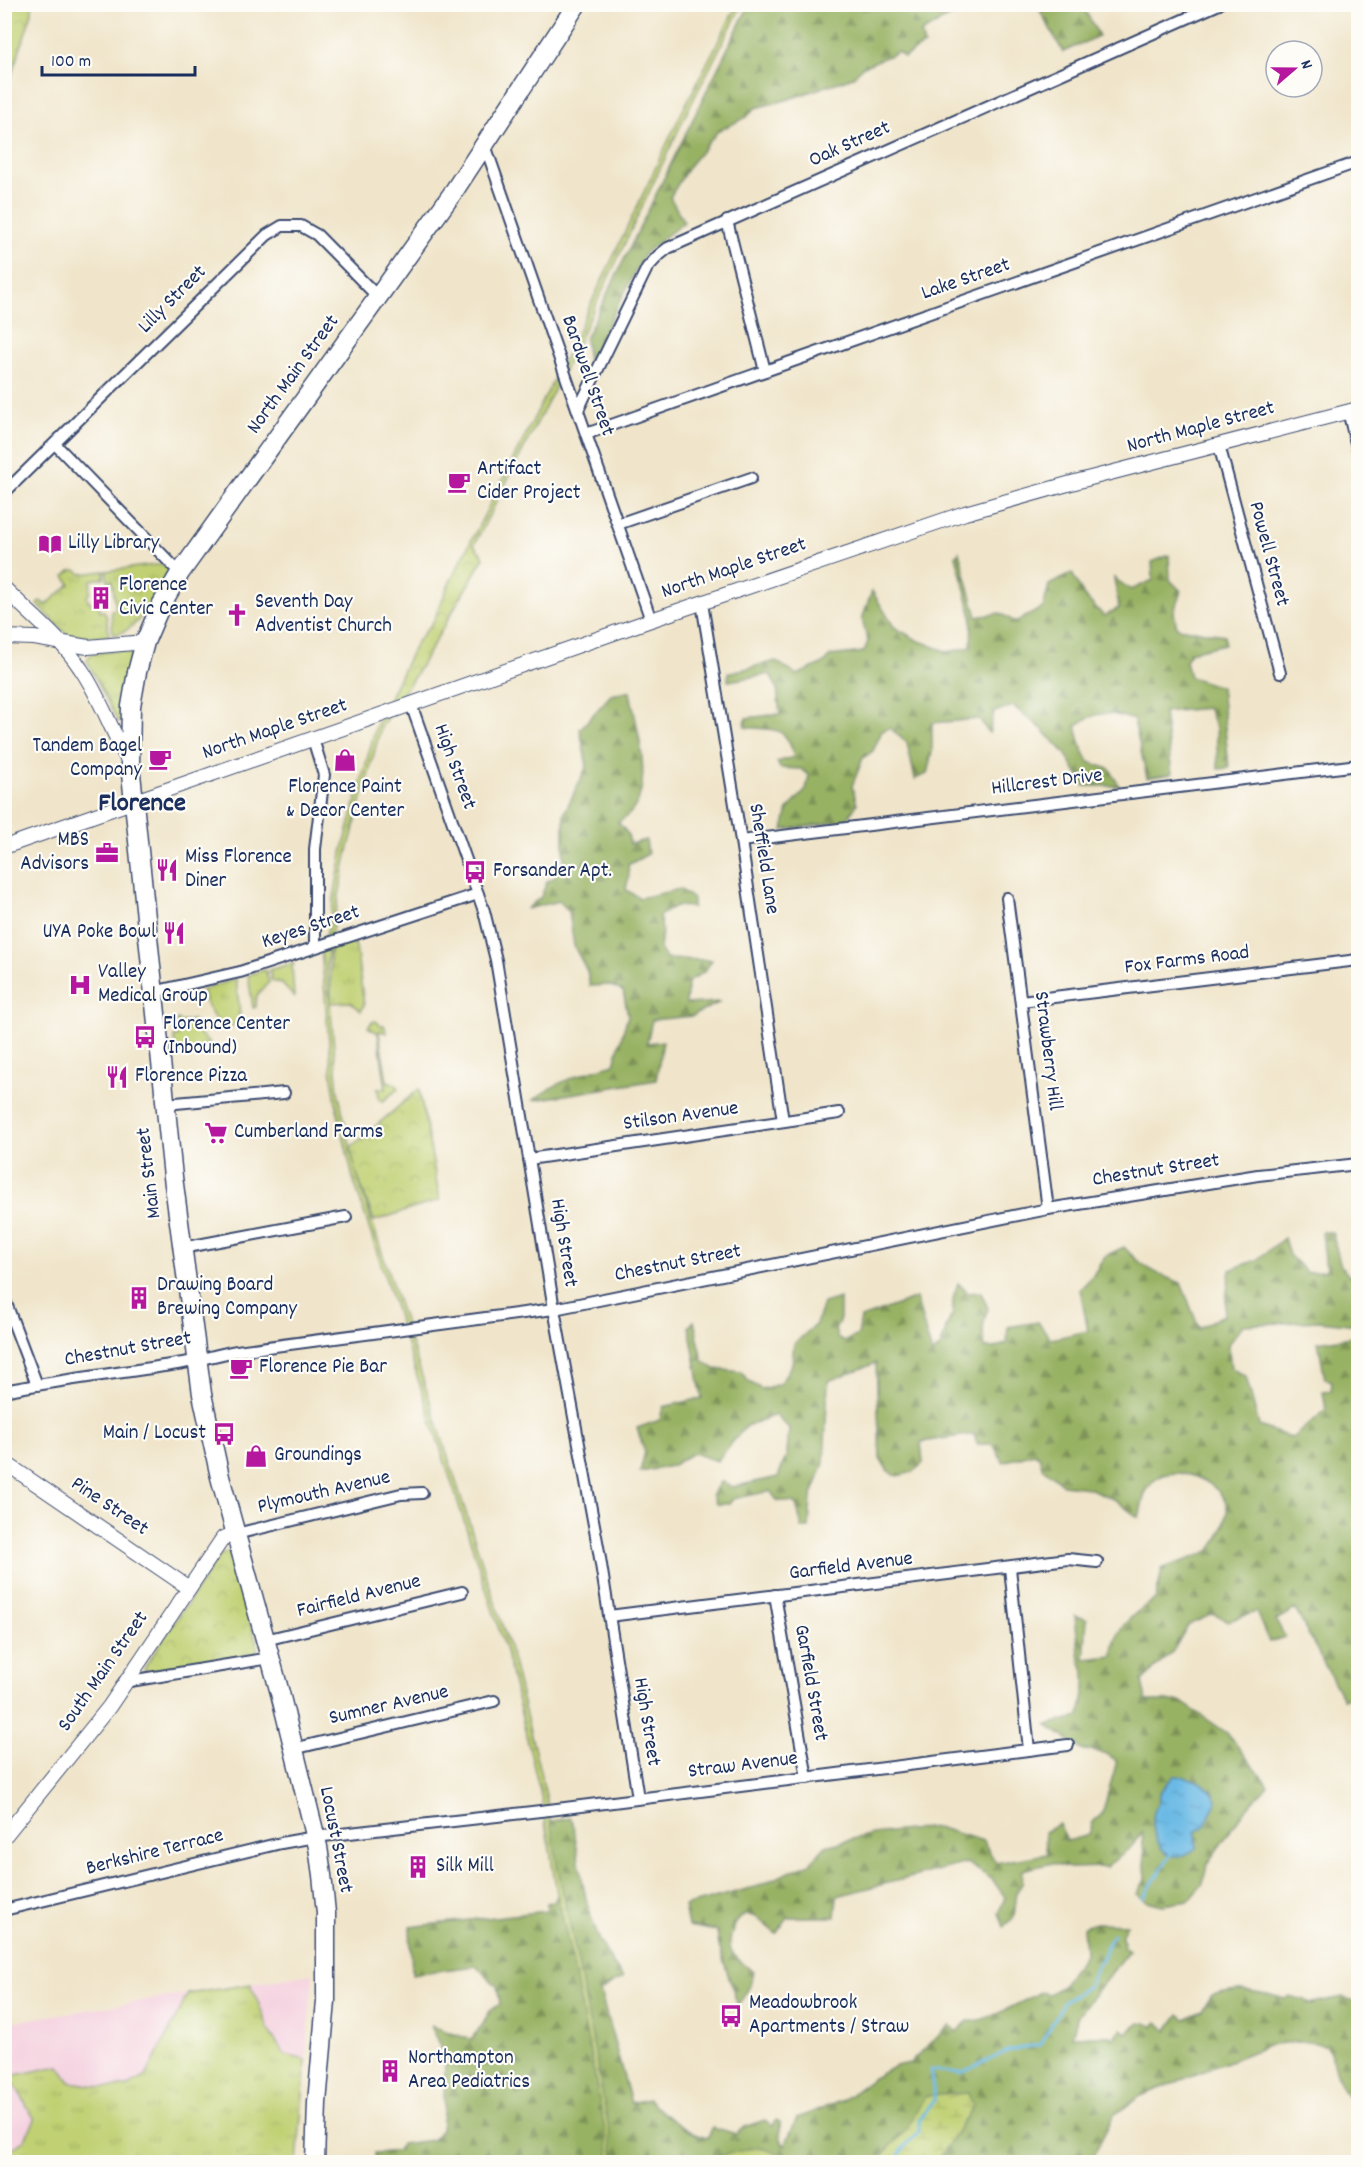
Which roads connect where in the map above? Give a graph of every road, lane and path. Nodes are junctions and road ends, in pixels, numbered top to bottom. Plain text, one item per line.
1 (577, 4) edge
2 (1219, 4) edge
3 (485, 145) junction
4 (1359, 162) edge
5 (727, 221) junction
6 (378, 297) junction
7 (765, 371) junction
8 (578, 410) junction
9 (1353, 410) edge
10 (586, 434) junction
11 (55, 444) junction
12 (1218, 445) junction
13 (1359, 451) edge
14 (751, 478) dead end
15 (4, 493) edge
16 (618, 524) junction
17 (180, 573) junction
18 (4, 588) edge
19 (702, 603) junction
20 (24, 609) junction
21 (651, 620) junction
22 (4, 637) edge
23 (30, 638) junction
24 (61, 642) junction
25 (146, 642) junction
26 (1280, 673) dead end
27 (411, 704) junction
28 (313, 739) junction
29 (130, 764) junction
30 (1359, 765) edge
31 (134, 802) junction
32 (741, 841) junction
33 (4, 847) edge
34 (478, 894) junction
35 (1007, 898) dead end
36 (315, 947) junction
37 (1359, 960) edge
38 (153, 992) junction
39 (1021, 1001) junction
40 (284, 1092) dead end
41 (165, 1104) junction
42 (839, 1113) dead end
43 (783, 1121) junction
44 (529, 1160) junction
45 (1359, 1164) edge
46 (1048, 1209) junction
47 (346, 1217) dead end
48 (182, 1248) junction
49 (4, 1298) edge
50 (554, 1309) junction
51 (197, 1360) junction
52 (37, 1385) junction
53 (4, 1391) edge
54 (4, 1462) edge
55 (422, 1493) dead end
56 (236, 1534) junction
57 (1097, 1562) dead end
58 (1010, 1568) junction
59 (189, 1588) junction
60 (462, 1592) dead end
61 (775, 1595) junction
62 (609, 1616) junction
63 (267, 1649) junction
64 (124, 1682) junction
65 (494, 1701) dead end
66 (1068, 1745) dead end
67 (293, 1749) junction
68 (1029, 1750) junction
69 (807, 1778) junction
70 (638, 1798) junction
71 (4, 1837) edge
72 (315, 1837) junction
73 (4, 1910) edge
74 (315, 2163) edge

1 - 3 highway, North Main Street
2 - 5 street, Oak Street
3 - 6 highway, North Main Street
3 - 8 street, Bardwell Street
4 - 7 street, Lake Street
5 - 7 street
5 - 8 street, Oak Street
6 - 11 street, Lilly Street
6 - 17 highway, North Main Street
7 - 10 street, Lake Street
8 - 10 street, Bardwell Street
9 - 12 main road, North Maple Street
9 - 13 street
10 - 16 street, Bardwell Street
11 - 15 street, Lilly Street
11 - 17 street
12 - 19 main road, North Maple Street
12 - 26 street, Powell Street
14 - 16 street
16 - 21 street, Bardwell Street
17 - 25 highway, North Main Street
18 - 20 main road
19 - 21 main road, North Maple Street
19 - 32 street, Sheffield Lane
20 - 23 main road
20 - 24 main road
21 - 27 main road, North Maple Street
22 - 23 main road
23 - 24 main road
24 - 25 main road
24 - 29 main road
25 - 29 highway, North Main Street
27 - 28 main road, North Maple Street
27 - 34 street, High Street
28 - 31 main road, North Maple Street
28 - 36 street
29 - 31 highway, North Main Street
30 - 32 street, Hillcrest Drive
31 - 33 main road, North Maple Street
31 - 38 highway, Main Street
32 - 43 street, Sheffield Lane
34 - 36 street, Keyes Street
34 - 44 street, High Street
35 - 39 street, Strawberry Hill
36 - 38 street, Keyes Street
37 - 39 street, Fox Farms Road
38 - 41 highway, Main Street
39 - 46 street, Strawberry Hill
40 - 41 street
41 - 48 highway, Main Street
42 - 43 street, Stilson Avenue
43 - 44 street, Stilson Avenue
44 - 50 street, High Street
45 - 46 street, Chestnut Street
46 - 50 street, Chestnut Street
47 - 48 street
48 - 51 highway, Main Street
49 - 52 street
50 - 51 street, Chestnut Street
50 - 62 street, High Street
51 - 52 street, Chestnut Street
51 - 56 highway, Main Street
52 - 53 street, Chestnut Street
54 - 59 main road, Pine Street
55 - 56 street, Plymouth Avenue
56 - 59 main road, South Main Street
56 - 63 highway, Locust Street
57 - 58 street, Garfield Avenue
58 - 61 street, Garfield Avenue
58 - 68 street
59 - 64 main road, South Main Street
60 - 63 street, Fairfield Avenue
61 - 62 street, Garfield Avenue
61 - 69 street, Garfield Street
62 - 70 street, High Street
63 - 64 street, Fairfield Avenue
63 - 67 highway, Locust Street
64 - 71 main road, South Main Street
65 - 67 street, Sumner Avenue
66 - 68 street, Straw Avenue
67 - 72 highway, Locust Street
68 - 69 street, Straw Avenue
69 - 70 street, Straw Avenue
70 - 72 street, Straw Avenue
72 - 73 street, Berkshire Terrace
72 - 74 highway, Locust Street

